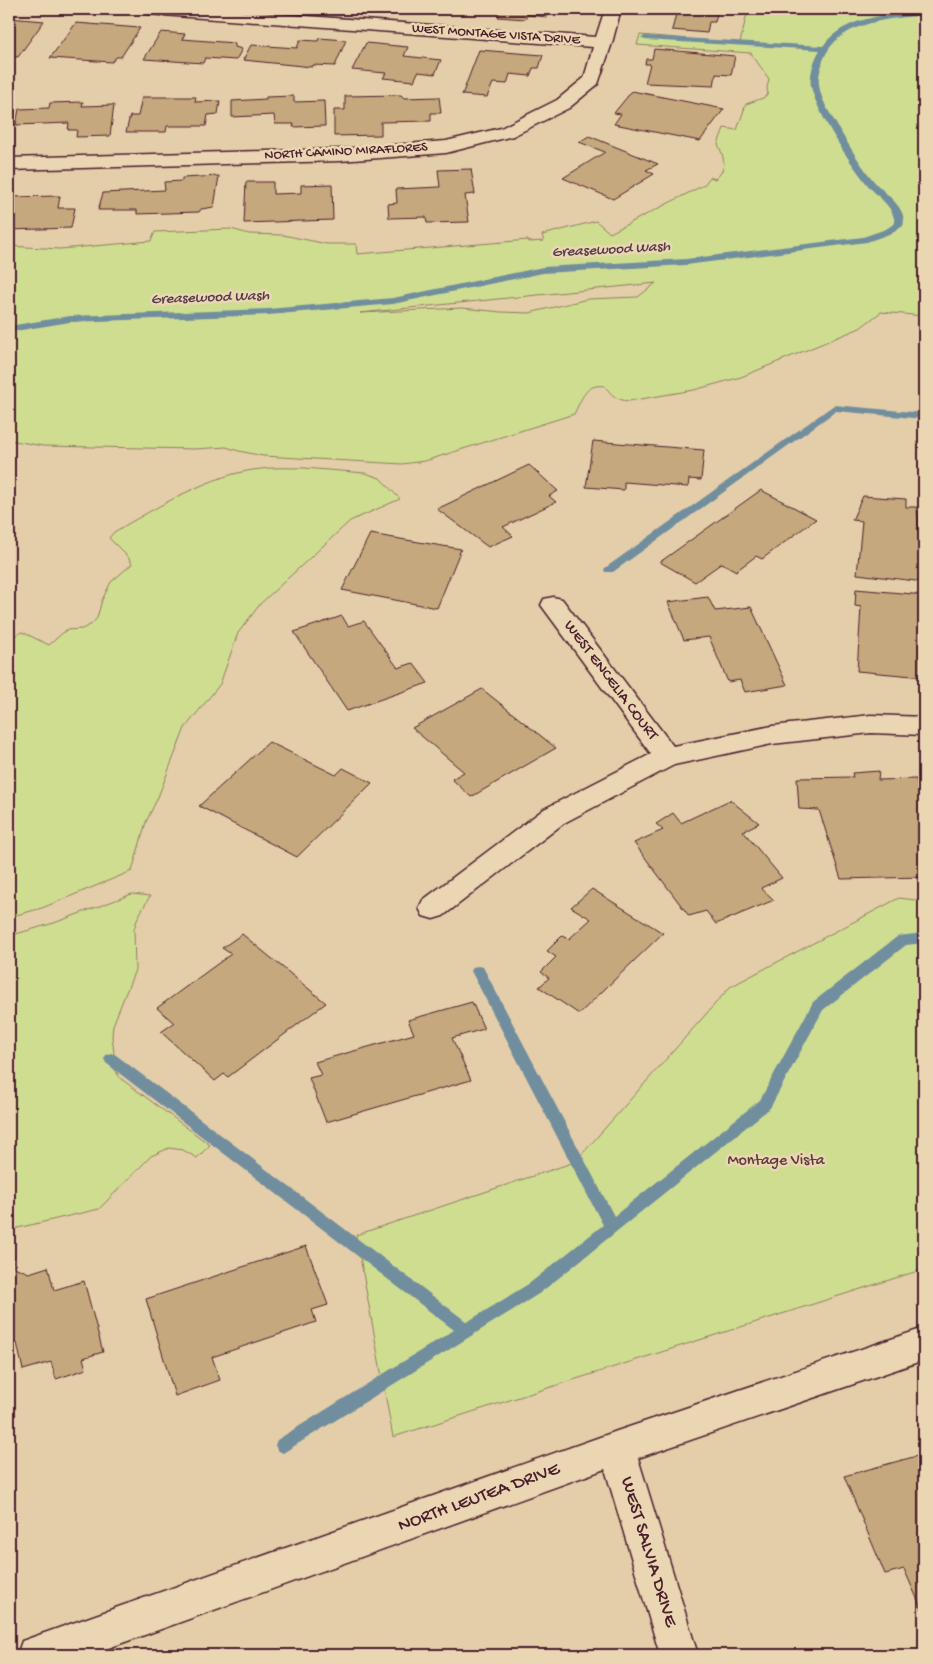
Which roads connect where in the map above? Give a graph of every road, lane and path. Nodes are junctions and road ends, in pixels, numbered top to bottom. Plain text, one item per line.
1 (149, 9) edge
2 (613, 9) edge
3 (604, 43) junction
4 (9, 164) edge
5 (553, 605) dead end
6 (924, 726) edge
7 (667, 757) junction
8 (433, 908) dead end
9 (924, 1344) edge
10 (617, 1448) junction
11 (36, 1655) edge
12 (679, 1655) edge

1 - 3 street, WEST MONTAGE VISTA DRIVE
2 - 3 street, NORTH CAMINO MIRAFLORES
3 - 4 street, NORTH CAMINO MIRAFLORES
5 - 7 street, WEST ENCELIA COURT
6 - 7 street, WEST ENCELIA COURT
7 - 8 street, WEST ENCELIA COURT
9 - 10 street, NORTH LEUTEA DRIVE
10 - 11 street, NORTH LEUTEA DRIVE
10 - 12 street, WEST SALVIA DRIVE

